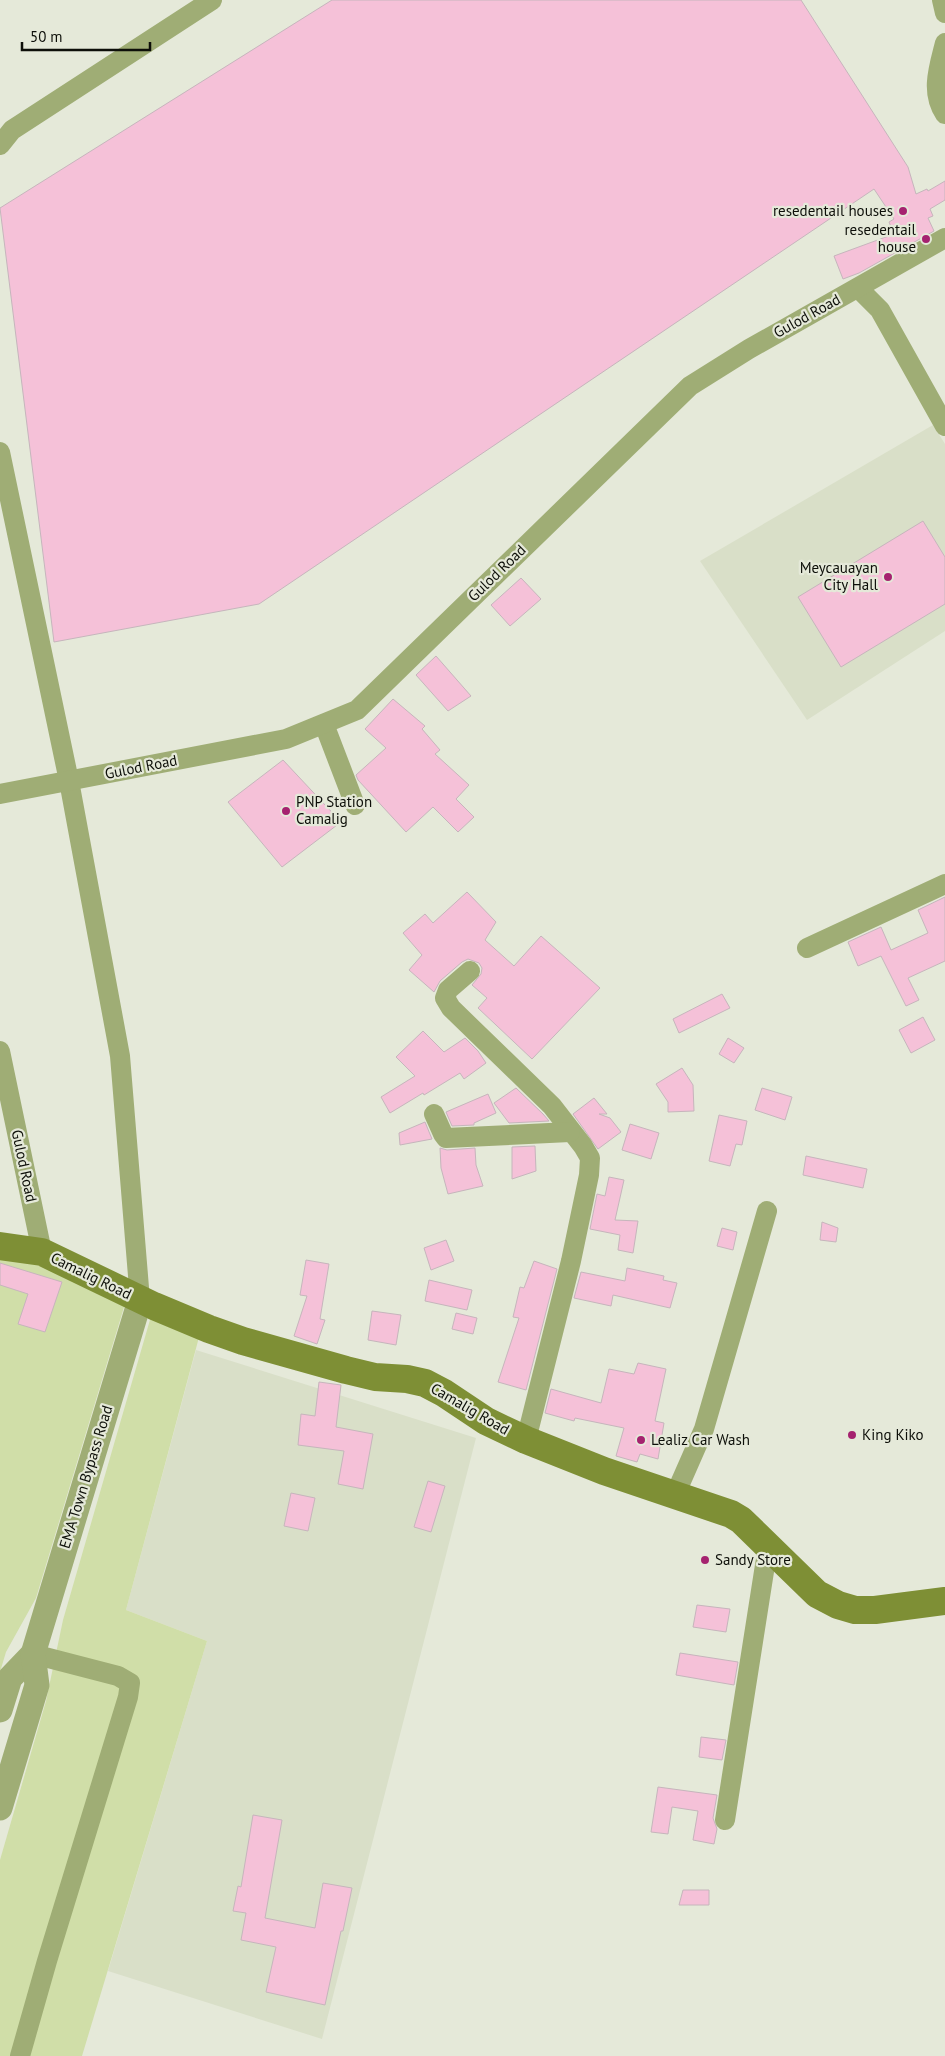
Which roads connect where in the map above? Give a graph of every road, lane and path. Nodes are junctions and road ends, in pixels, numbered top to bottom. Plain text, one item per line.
1 (212, 0) edge
2 (942, 0) edge
3 (945, 13) edge
4 (945, 43) edge
5 (945, 114) edge
6 (0, 145) edge
7 (945, 238) edge
8 (858, 288) junction
9 (945, 426) edge
10 (0, 452) edge
11 (324, 724) junction
12 (69, 781) junction
13 (0, 794) edge
14 (354, 805) dead end
15 (945, 884) edge
16 (807, 948) dead end
17 (470, 971) dead end
18 (0, 1051) edge
19 (434, 1114) dead end
20 (570, 1132) junction
21 (767, 1211) dead end
22 (0, 1246) edge
23 (42, 1252) junction
24 (140, 1300) junction
25 (526, 1440) junction
26 (675, 1495) junction
27 (768, 1546) junction
28 (945, 1601) edge
29 (33, 1654) junction
30 (0, 1710) edge
31 (0, 1808) edge
32 (725, 1820) dead end
33 (20, 2056) edge

1 - 6 street
2 - 3 street
4 - 5 street
7 - 8 street, Gulod Road
8 - 9 street
8 - 11 street, Gulod Road
10 - 12 street
11 - 12 street, Gulod Road
11 - 14 street
12 - 13 street, Gulod Road
12 - 24 street
15 - 16 street
17 - 20 street
18 - 23 street, Gulod Road
19 - 20 street
20 - 25 street
21 - 26 street
22 - 23 main road, Camalig Road
23 - 24 main road, Camalig Road
24 - 25 main road, Camalig Road
24 - 29 street, EMA Town Bypass Road
25 - 26 main road, Camalig Road
26 - 27 main road, Camalig Road
27 - 28 main road, Camalig Road
27 - 32 street
29 - 30 street, EMA Town Bypass Road
29 - 31 street, EMA Town Bypass Road
29 - 33 street

